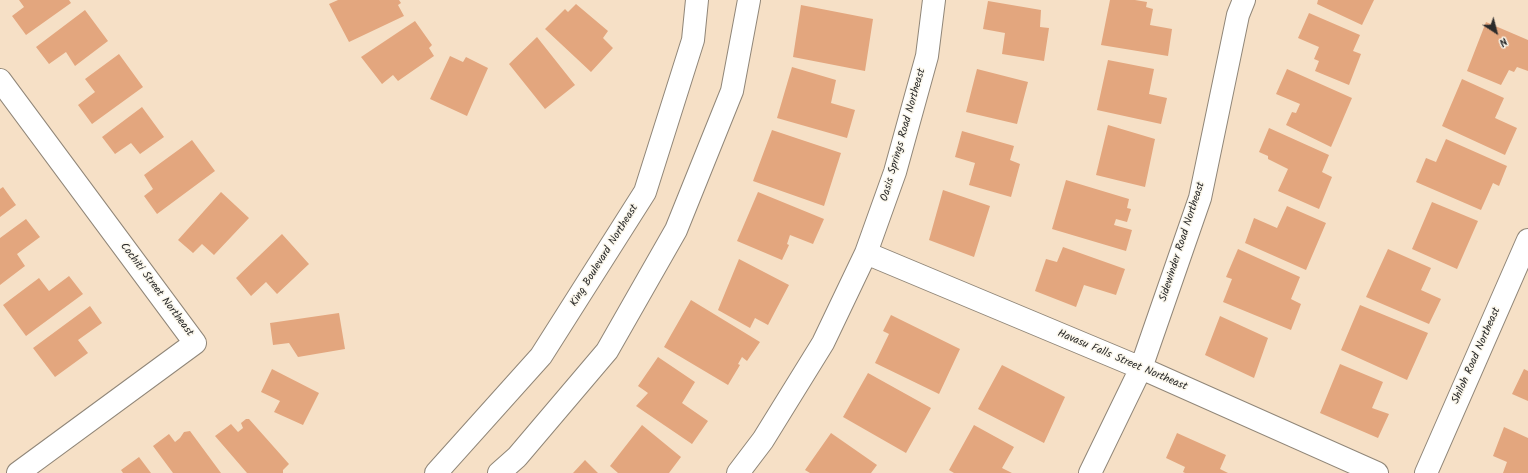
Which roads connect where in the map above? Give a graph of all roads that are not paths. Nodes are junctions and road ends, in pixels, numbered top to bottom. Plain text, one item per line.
1 (697, 0) edge
2 (749, 0) edge
3 (934, 0) edge
4 (1244, 0) edge
5 (0, 80) edge
6 (1528, 240) edge
7 (866, 253) junction
8 (1141, 368) junction
9 (18, 473) edge
10 (436, 473) edge
11 (499, 473) edge
12 (738, 473) edge
13 (1090, 473) edge
14 (1377, 473) edge
15 (1426, 473) edge

1 - 10 street, King Boulevard Northeast
2 - 11 street
3 - 7 street, Oasis Springs Road Northeast
4 - 8 street, Sidewinder Road Northeast
5 - 9 street, Cochiti Street Northeast
6 - 15 street, Shiloh Road Northeast
7 - 8 street, Havasu Falls Street Northeast
7 - 12 street, Oasis Springs Road Northeast
8 - 13 street, Sidewinder Road Northeast
8 - 14 street, Havasu Falls Street Northeast

